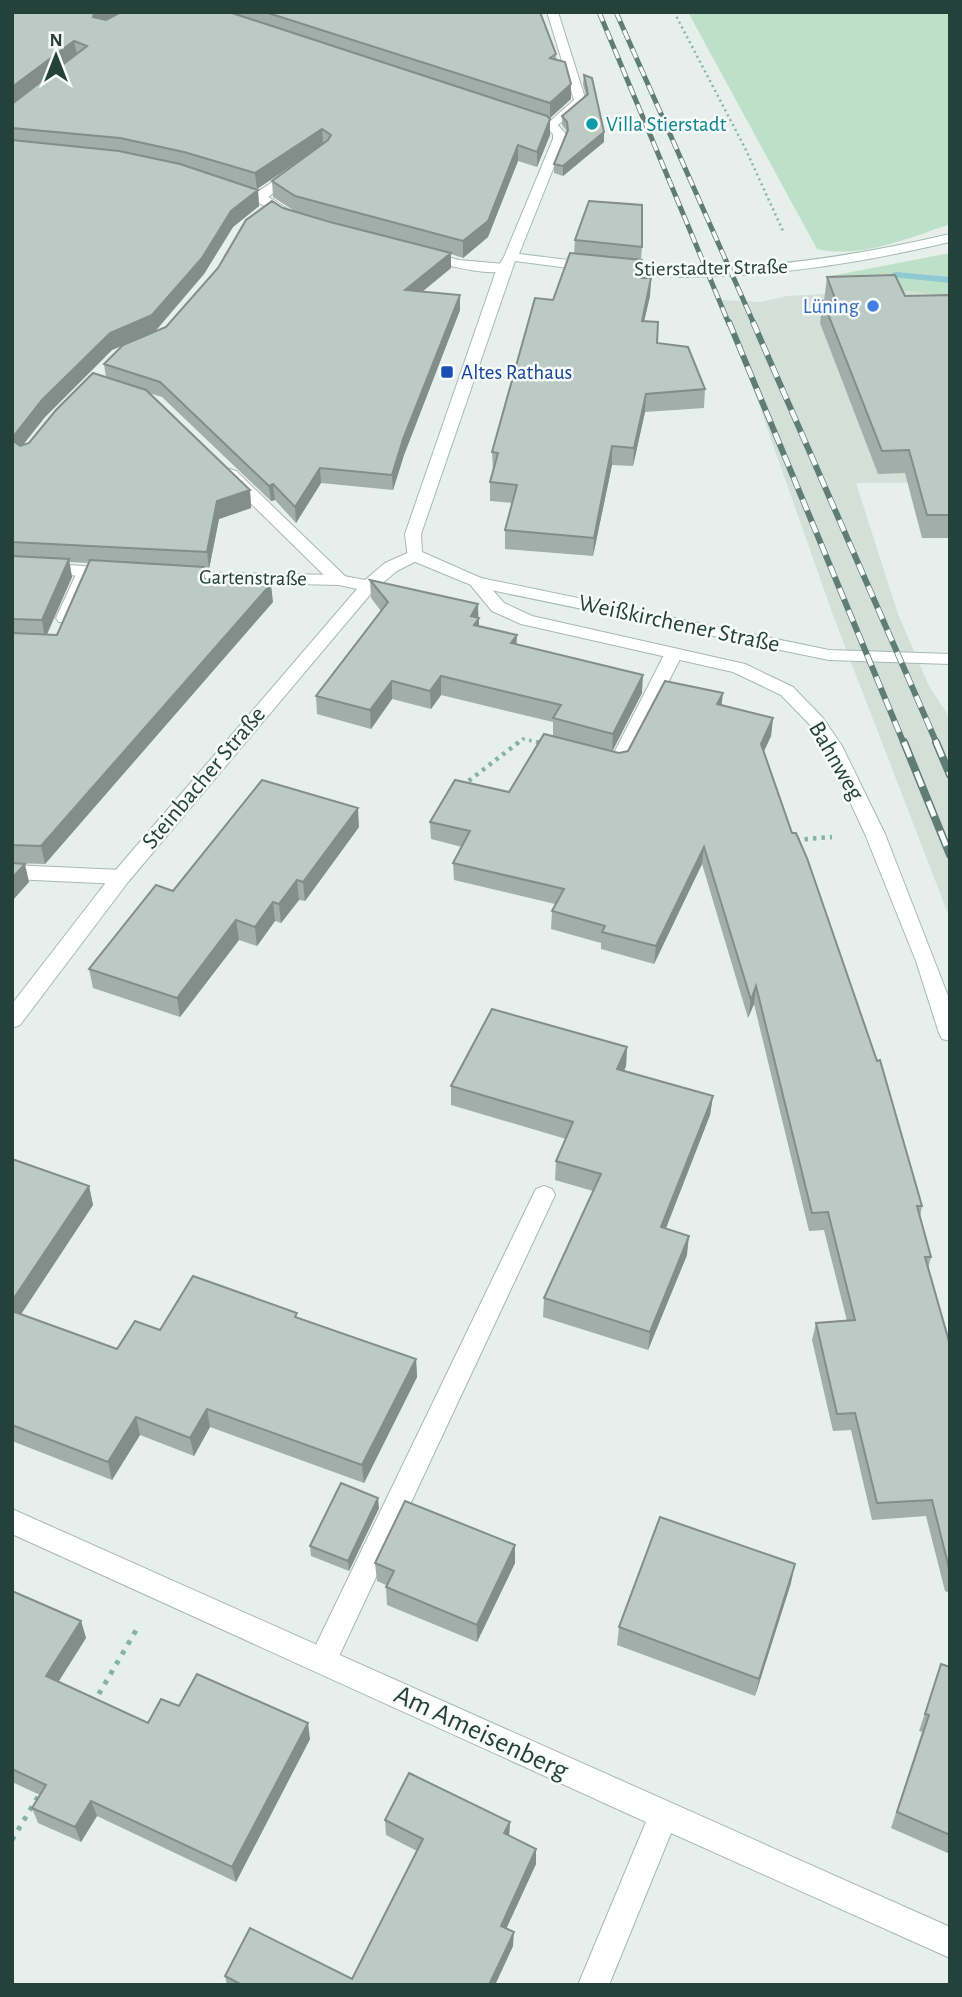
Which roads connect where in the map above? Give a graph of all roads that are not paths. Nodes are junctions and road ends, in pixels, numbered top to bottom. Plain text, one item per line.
1 (552, 12) edge
2 (513, 114) edge
3 (552, 126) junction
4 (302, 167) edge
5 (222, 186) edge
6 (259, 197) junction
7 (303, 220) edge
8 (950, 238) edge
9 (407, 250) edge
10 (508, 263) junction
11 (213, 458) edge
12 (414, 555) junction
13 (12, 566) edge
14 (85, 572) junction
15 (125, 574) edge
16 (166, 576) edge
17 (339, 580) junction
18 (476, 582) junction
19 (368, 586) junction
20 (58, 634) edge
21 (674, 653) junction
22 (950, 659) edge
23 (547, 744) edge
24 (12, 872) edge
25 (121, 877) junction
26 (12, 1020) edge
27 (950, 1033) edge
28 (544, 1195) dead end
29 (12, 1521) edge
30 (323, 1660) junction
31 (663, 1817) junction
32 (950, 1943) edge
33 (593, 1985) edge

1 - 3 street
2 - 3 street
3 - 10 street
4 - 6 street
5 - 6 street
6 - 7 street
8 - 10 street, Stierstadter Straße
9 - 10 street, Stierstadter Straße
10 - 12 street
11 - 17 street
12 - 18 street, Weißkirchener Straße
12 - 19 street, Steinbacher Straße
13 - 14 street
14 - 15 street
14 - 20 street
16 - 17 street, Gartenstraße
17 - 19 street, Gartenstraße
18 - 21 street, Bahnweg
18 - 22 street, Weißkirchener Straße
19 - 25 street, Steinbacher Straße
21 - 23 street
21 - 27 street, Bahnweg
24 - 25 street
25 - 26 street, Steinbacher Straße
28 - 30 street
29 - 30 street, Am Ameisenberg
30 - 31 street, Am Ameisenberg
31 - 32 street, Am Ameisenberg
31 - 33 street

